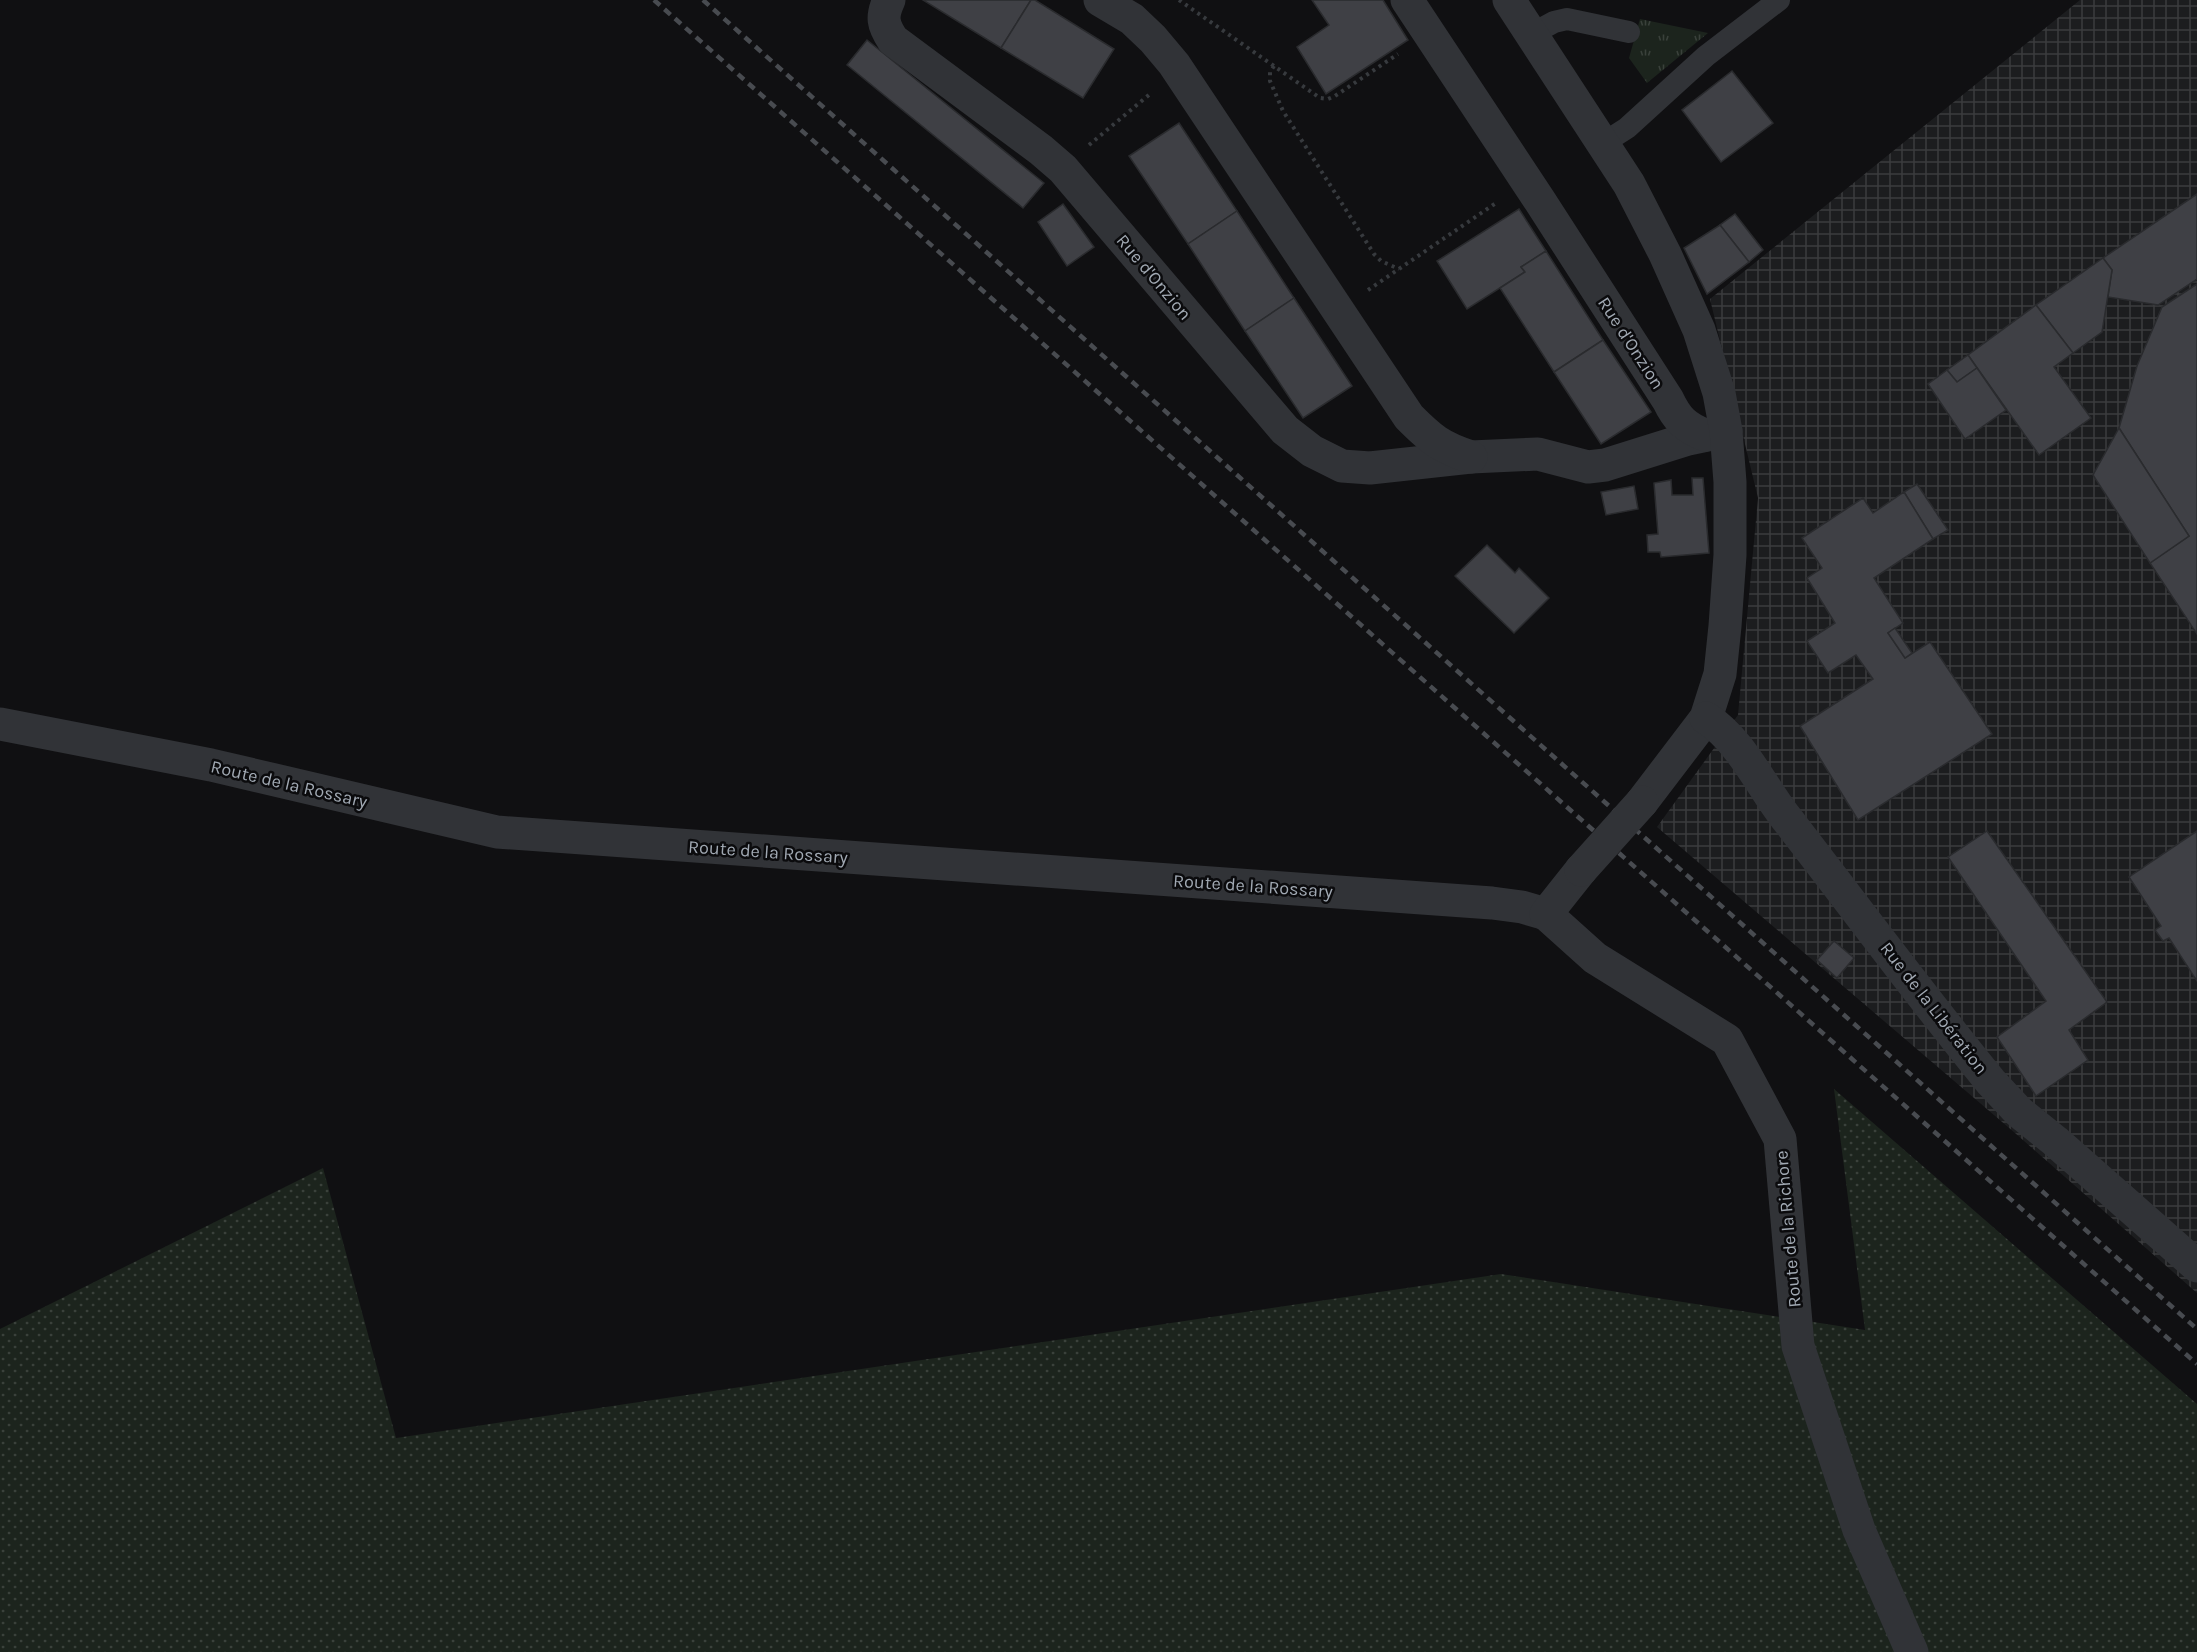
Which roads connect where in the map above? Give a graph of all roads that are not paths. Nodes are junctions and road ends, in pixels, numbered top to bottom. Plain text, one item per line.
1 (889, 0) edge
2 (1102, 0) edge
3 (1407, 0) edge
4 (1509, 0) edge
5 (1779, 0) edge
6 (1629, 32) dead end
7 (1532, 34) junction
8 (1602, 144) junction
9 (1715, 433) junction
10 (1470, 457) junction
11 (1706, 718) junction
12 (0, 724) edge
13 (1546, 914) junction
14 (2197, 1266) edge
15 (1912, 1652) edge

1 - 10 street, Rue d'Onzion
2 - 10 street, Rue d'Onzion
3 - 9 street, Rue d'Onzion
4 - 7 street
5 - 8 lane
6 - 7 lane
7 - 8 street
8 - 9 street
9 - 10 street, Rue d'Onzion
9 - 11 street
11 - 13 street, bridge
11 - 14 street, Rue de la Libération
12 - 13 street, Route de la Rossary
13 - 15 street, Route de la Richore

